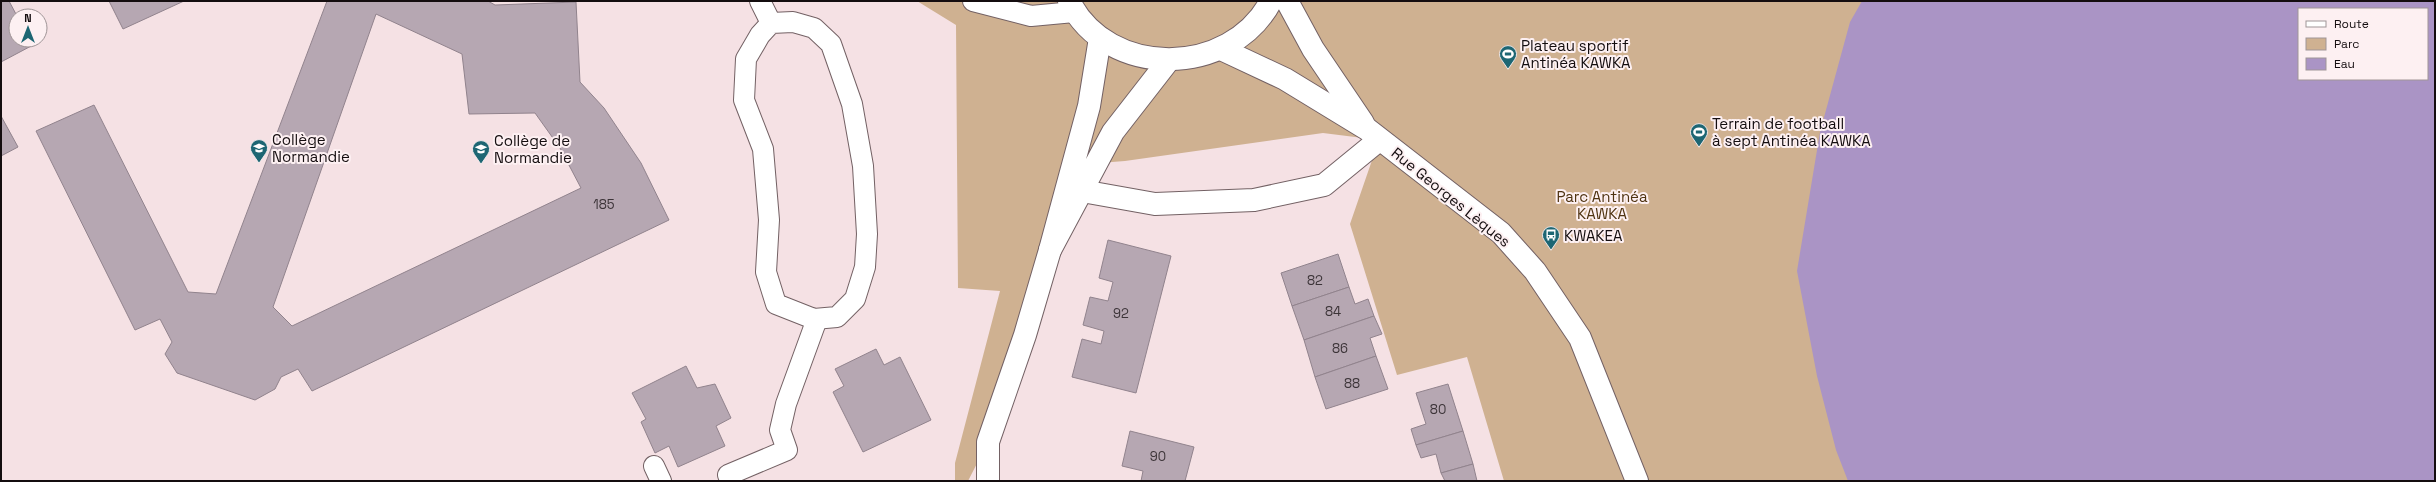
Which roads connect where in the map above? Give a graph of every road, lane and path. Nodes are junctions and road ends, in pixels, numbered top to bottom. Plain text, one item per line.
1 (760, 1) edge
2 (973, 1) edge
3 (1271, 1) edge
4 (1287, 1) edge
5 (1071, 6) edge
6 (771, 23) junction
7 (1100, 38) junction
8 (1221, 49) junction
9 (1168, 60) junction
10 (1373, 134) junction
11 (1082, 191) junction
12 (1050, 250) junction
13 (817, 319) junction
14 (731, 481) edge
15 (988, 481) edge
16 (1637, 481) edge

1 - 6 lane
2 - 5 lane
3 - 8 main road
4 - 10 main road, Rue Georges Lèques
5 - 7 main road
6 - 13 lane
6 - 13 lane
7 - 9 main road
7 - 12 main road
8 - 9 main road
8 - 10 main road, Rue Georges Lèques
9 - 11 main road
10 - 11 main road
10 - 16 main road, Rue Georges Lèques
11 - 12 main road
12 - 15 main road
13 - 14 lane

